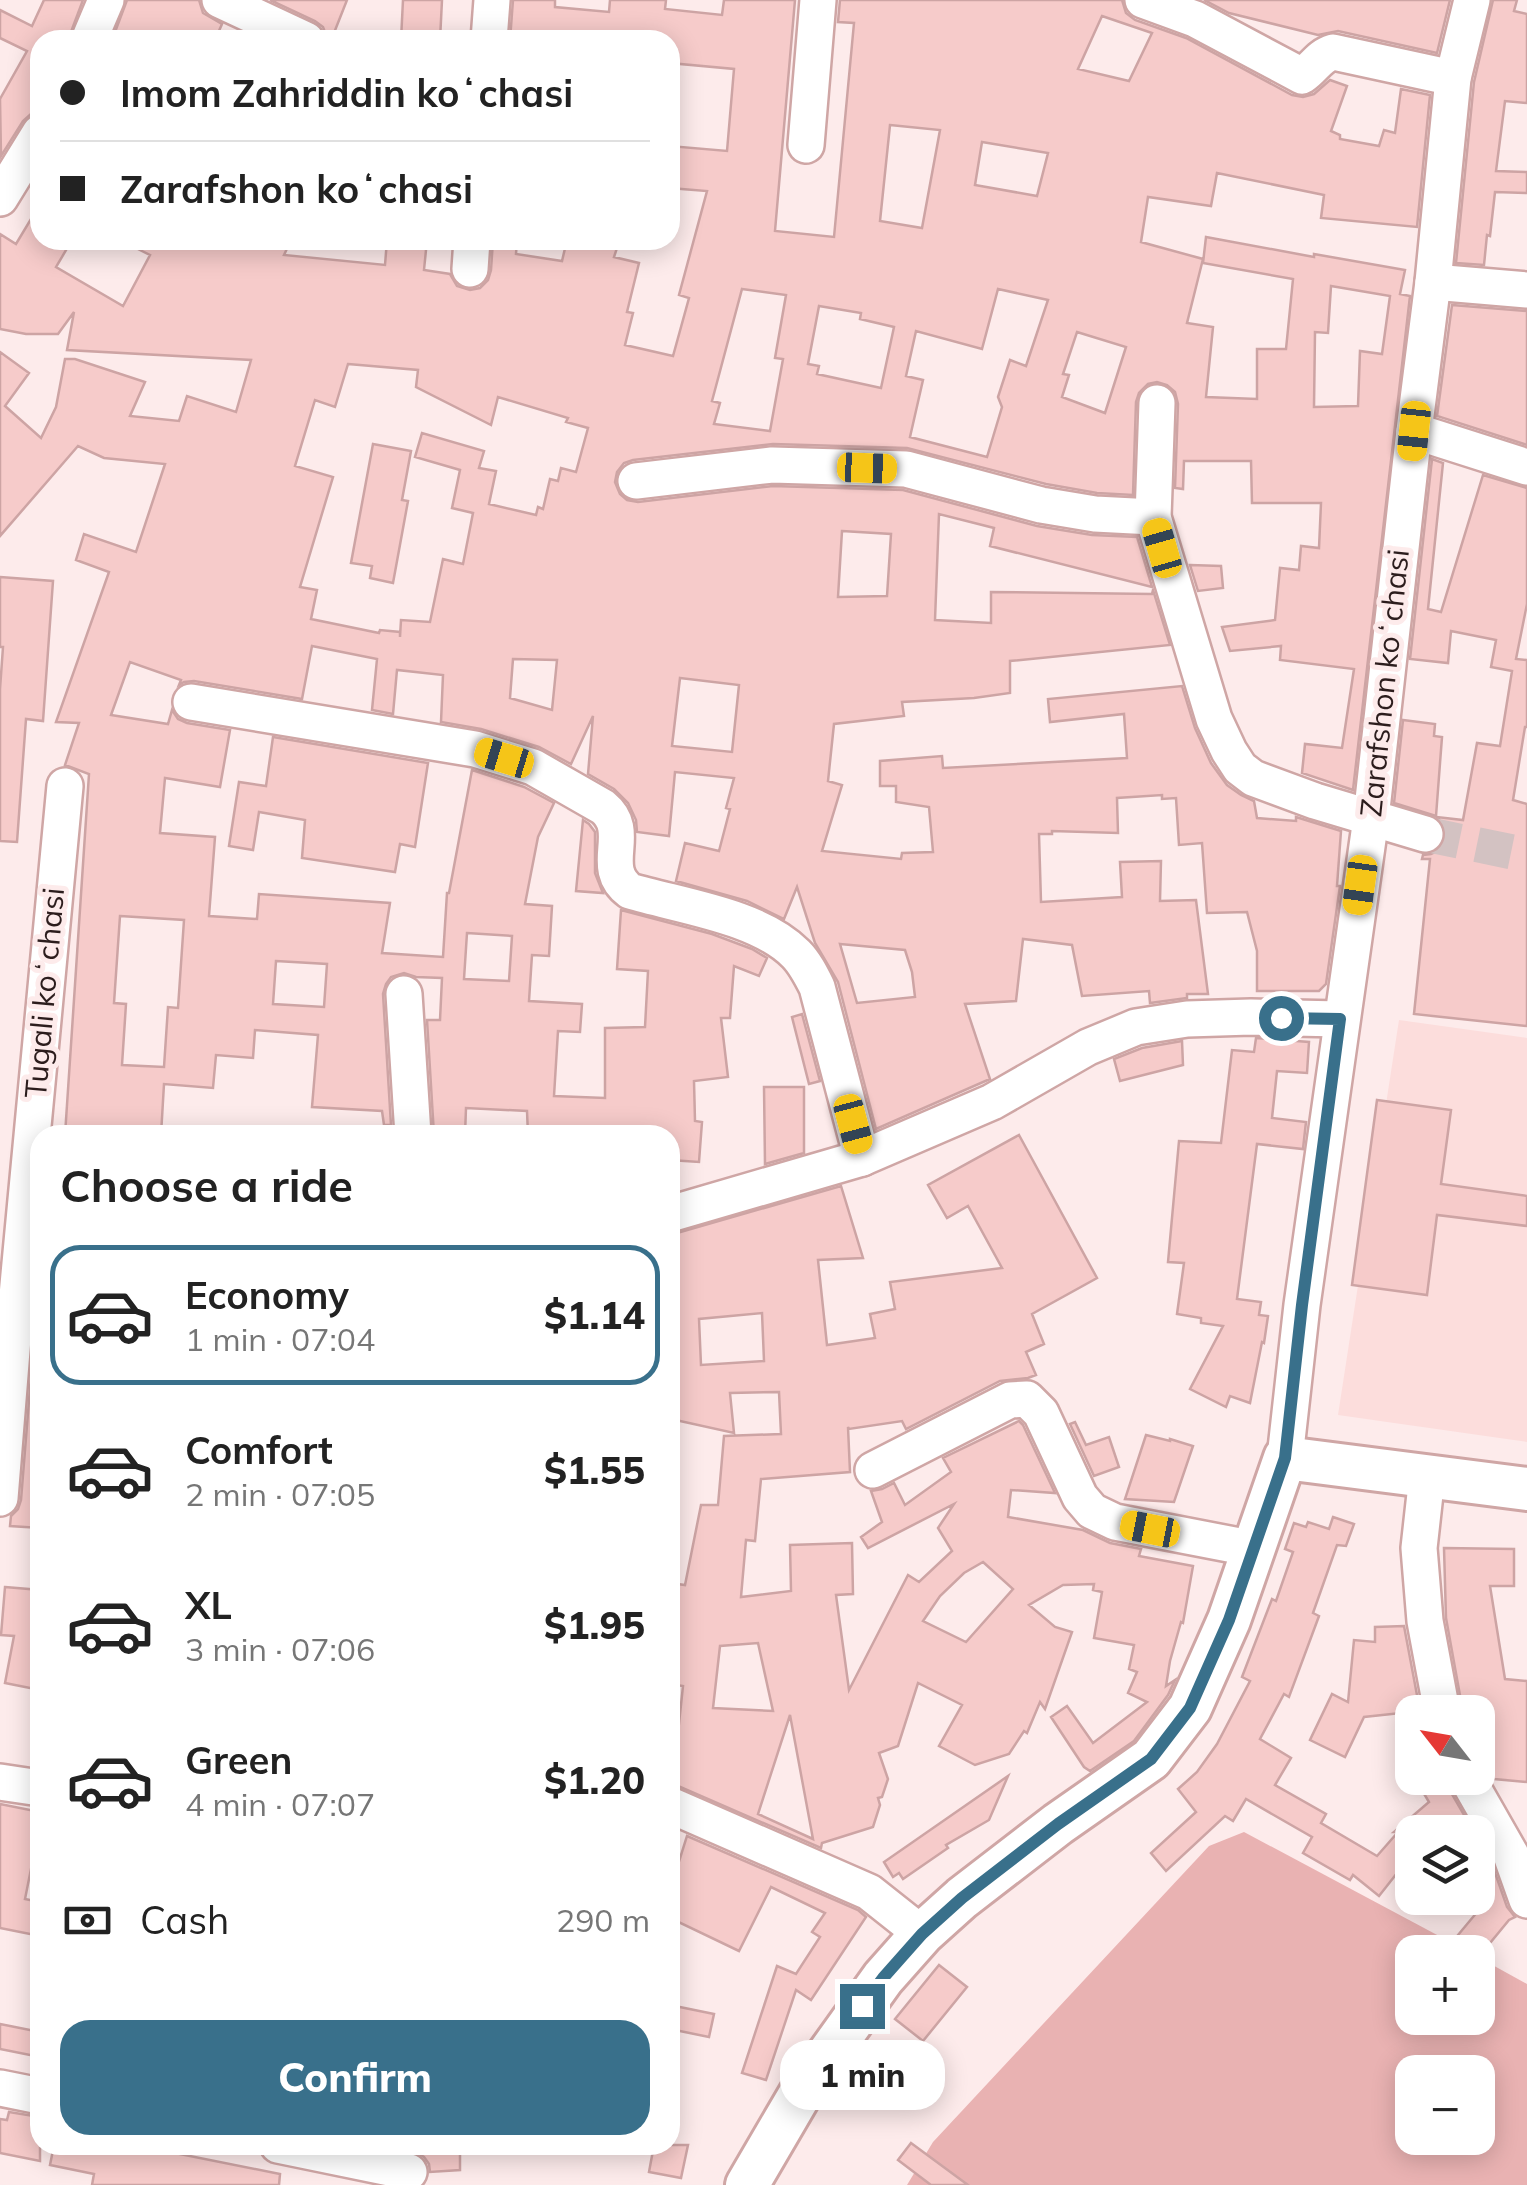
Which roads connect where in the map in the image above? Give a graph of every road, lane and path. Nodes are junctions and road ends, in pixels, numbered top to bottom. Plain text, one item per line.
1 (106, 0) edge
2 (220, 0) edge
3 (492, 0) edge
4 (818, 0) edge
5 (1143, 0) edge
6 (1472, 0) edge
7 (94, 30) edge
8 (284, 30) edge
9 (490, 30) edge
10 (1454, 78) junction
11 (806, 145) dead end
12 (30, 149) edge
13 (0, 198) edge
14 (1434, 282) junction
15 (1527, 290) edge
16 (1157, 403) dead end
17 (1414, 431) junction
18 (1527, 467) edge
19 (636, 481) dead end
20 (1153, 518) junction
21 (190, 702) dead end
22 (65, 786) dead end
23 (1370, 818) junction
24 (1425, 834) tunnel mouth
25 (404, 994) dead end
26 (1340, 1019) junction
27 (36, 1125) edge
28 (412, 1125) edge
29 (862, 1158) junction
30 (30, 1197) edge
31 (680, 1211) edge
32 (18, 1338) edge
33 (1285, 1458) junction
34 (873, 1470) dead end
35 (1426, 1476) junction
36 (1527, 1489) edge
37 (0, 1498) edge
38 (1254, 1549) junction
39 (1439, 1695) edge
40 (0, 1782) edge
41 (30, 1786) edge
42 (1477, 1795) edge
43 (680, 1809) edge
44 (1527, 1900) edge
45 (922, 1934) junction
46 (0, 2088) edge
47 (30, 2094) edge
48 (327, 2155) edge
49 (409, 2172) dead end
50 (747, 2185) edge

1 - 7 street
2 - 8 street
3 - 9 street
4 - 11 street
5 - 10 street
6 - 10 street, Zarafshon koʻchasi
10 - 14 street, Zarafshon koʻchasi
12 - 13 street
14 - 15 street
14 - 17 street, Zarafshon koʻchasi
16 - 20 street
17 - 18 street
17 - 23 street, Zarafshon koʻchasi
19 - 20 street
20 - 23 street
21 - 29 street
22 - 27 street, Tugali koʻchasi
23 - 24 street
23 - 26 street, Zarafshon koʻchasi
25 - 28 street
26 - 29 street
26 - 33 street, Zarafshon koʻchasi
29 - 31 street
30 - 32 street, Tugali koʻchasi
32 - 37 street, Tugali koʻchasi
33 - 35 main road
33 - 38 main road, Zarafshon koʻchasi
34 - 38 street
35 - 36 main road
35 - 39 street
38 - 45 main road, Zarafshon koʻchasi
40 - 41 street
42 - 44 street
43 - 45 street
45 - 50 main road, Zarafshon koʻchasi
46 - 47 street
48 - 49 street

